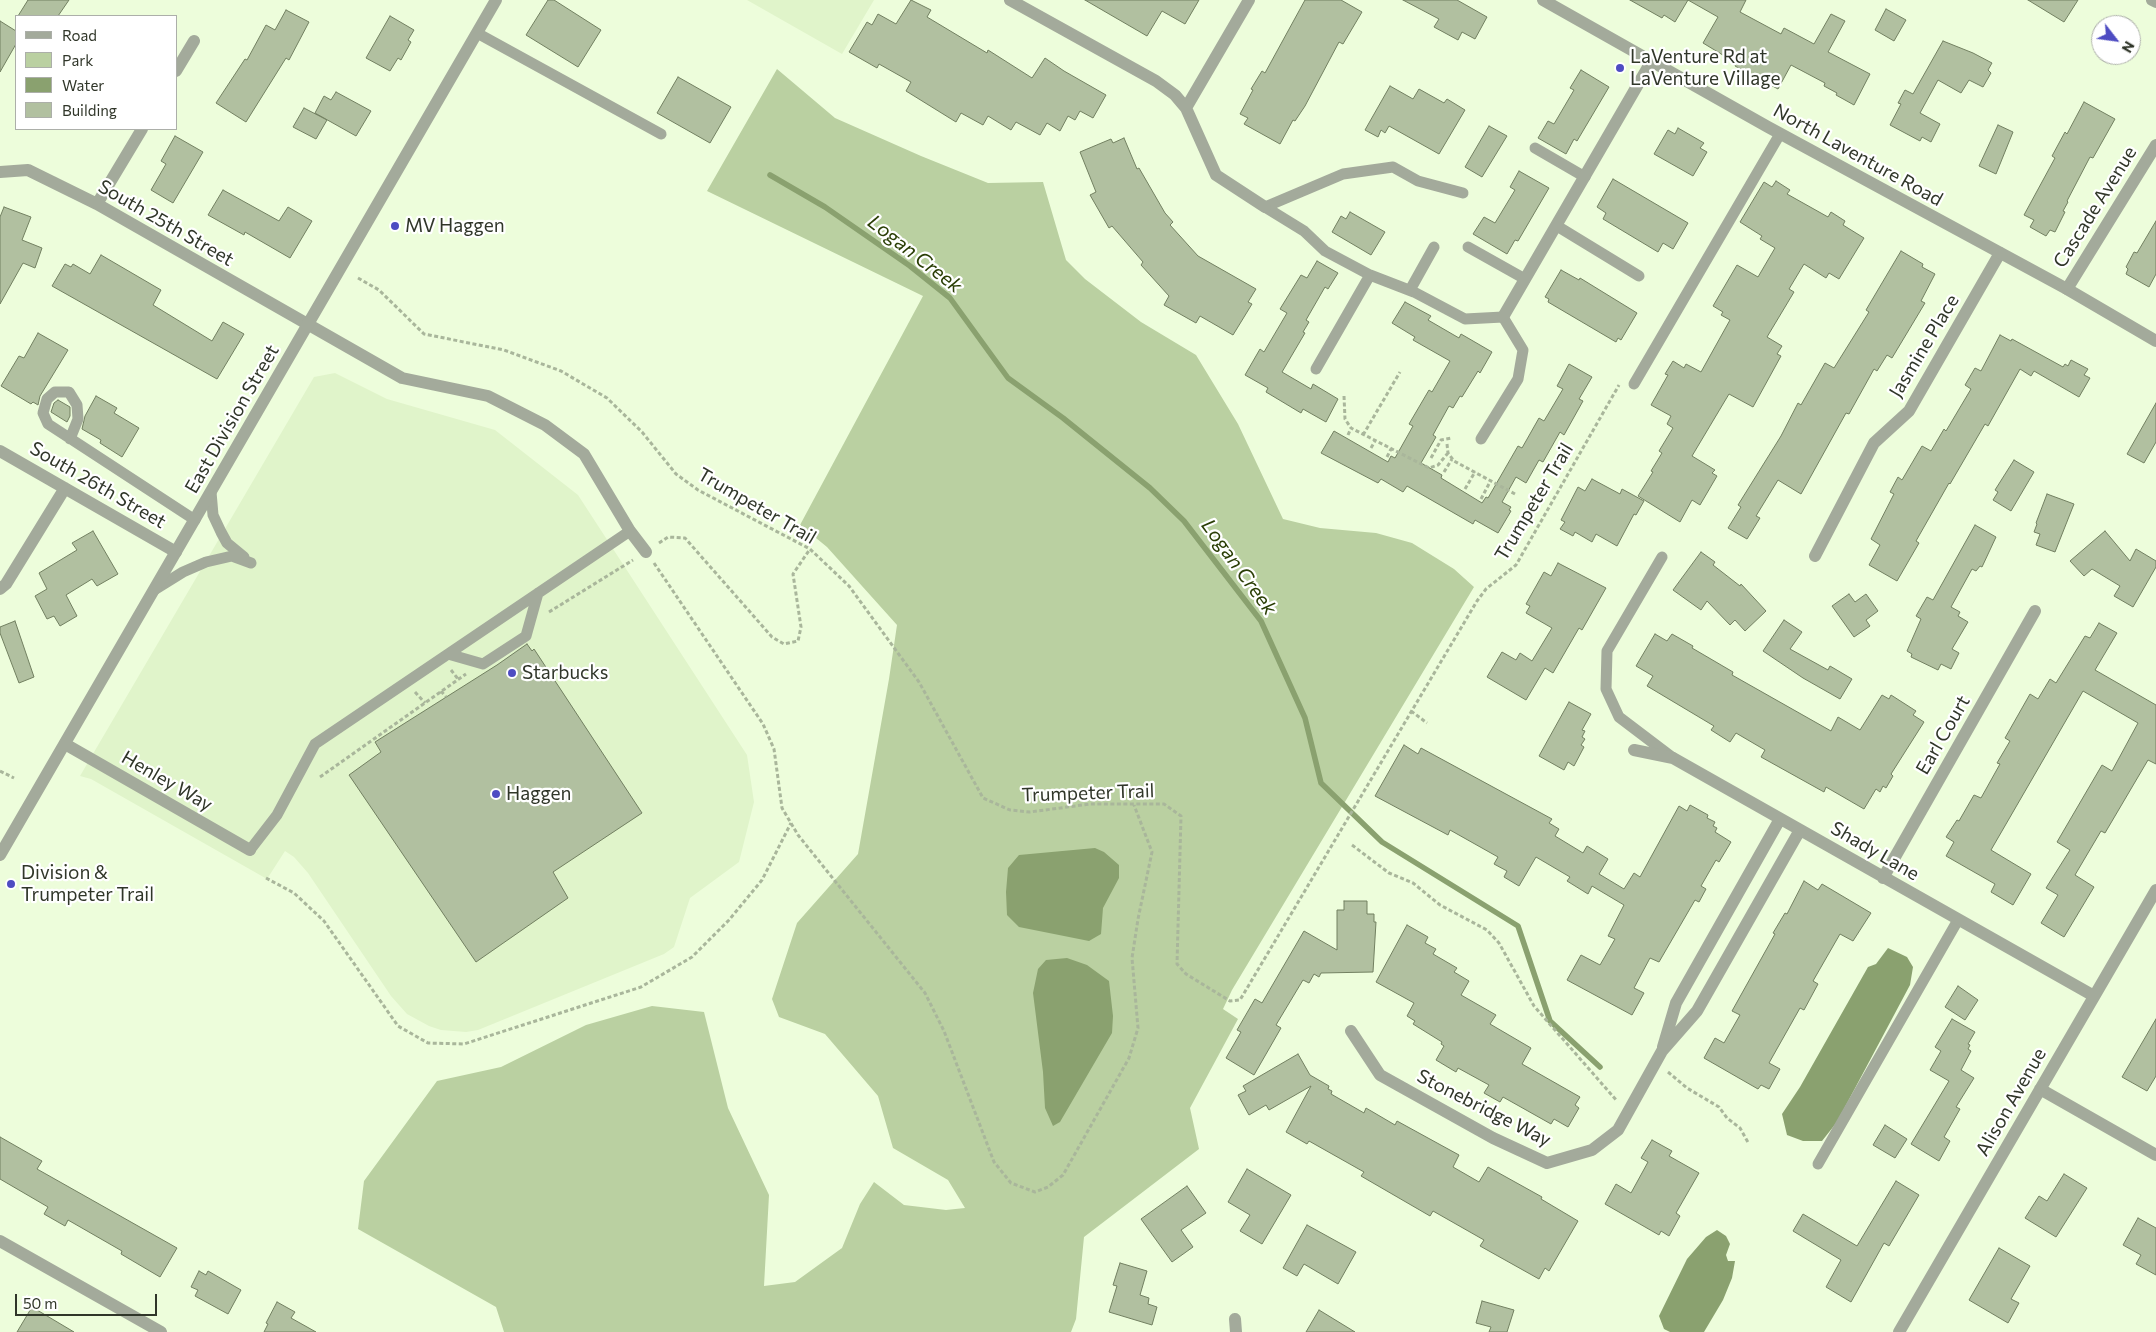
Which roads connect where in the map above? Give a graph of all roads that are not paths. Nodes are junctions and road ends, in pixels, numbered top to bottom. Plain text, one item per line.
1 (496, 0) edge
2 (1010, 0) edge
3 (1249, 0) edge
4 (1543, 0) edge
5 (2152, 0) edge
6 (2156, 2) edge
7 (477, 33) junction
8 (194, 41) dead end
9 (1651, 62) junction
10 (178, 68) edge
11 (1186, 108) junction
12 (141, 130) edge
13 (661, 134) dead end
14 (1780, 134) junction
15 (2156, 145) edge
16 (1535, 148) dead end
17 (0, 172) edge
18 (1585, 177) junction
19 (1463, 193) dead end
20 (97, 204) junction
21 (1265, 206) junction
22 (1557, 226) junction
23 (1434, 247) dead end
24 (1468, 247) dead end
25 (2000, 253) junction
26 (1370, 275) junction
27 (1640, 276) dead end
28 (1525, 280) junction
29 (2066, 289) junction
30 (1410, 290) junction
31 (1503, 317) junction
32 (308, 325) junction
33 (2156, 341) edge
34 (1316, 369) dead end
35 (1629, 381) road end
36 (70, 438) dead end
37 (1481, 439) dead end
38 (0, 451) edge
39 (65, 488) junction
40 (211, 492) junction
41 (195, 520) junction
42 (630, 530) junction
43 (176, 552) junction
44 (646, 552) road end
45 (1814, 556) dead end
46 (1662, 557) dead end
47 (0, 589) edge
48 (154, 590) junction
49 (538, 593) junction
50 (2035, 611) dead end
51 (448, 654) junction
52 (65, 744) junction
53 (1634, 750) dead end
54 (1673, 758) junction
55 (1780, 819) junction
56 (1800, 830) junction
57 (250, 850) joint
58 (0, 856) edge
59 (1883, 878) junction
60 (2156, 890) edge
61 (1958, 920) junction
62 (2094, 996) junction
63 (1351, 1031) dead end
64 (1662, 1051) junction
65 (2040, 1089) junction
66 (2156, 1155) edge
67 (1818, 1164) dead end
68 (0, 1241) edge
69 (1235, 1319) dead end
70 (1905, 1330) edge
71 (161, 1332) edge
72 (1236, 1332) edge

1 - 7 street, East Division Street
2 - 11 street
3 - 11 street
4 - 9 street, North Laventure Road
5 - 6 street
7 - 13 lane
7 - 32 street, East Division Street
8 - 10 street
9 - 14 street, North Laventure Road
9 - 18 street
11 - 21 street
12 - 20 street
14 - 25 street, North Laventure Road
14 - 35 lane
15 - 29 street, Cascade Avenue
16 - 18 lane
17 - 20 street, South 25th Street
18 - 22 street
19 - 21 lane
20 - 32 street, South 25th Street
21 - 26 lane
22 - 27 lane
22 - 28 street
23 - 30 lane
24 - 28 lane
25 - 29 street, North Laventure Road
25 - 45 street, Jasmine Place
26 - 30 lane
26 - 34 lane
28 - 31 street
29 - 33 street, North Laventure Road
30 - 31 lane
31 - 37 lane
32 - 40 street, East Division Street
32 - 42 street, South 25th Street
36 - 41 lane
38 - 39 street, South 26th Street
39 - 43 street, South 26th Street
39 - 47 street
40 - 41 street, East Division Street
40 - 48 lane
41 - 43 street, East Division Street
42 - 44 street, South 25th Street
42 - 49 lane
43 - 48 street, East Division Street
46 - 54 lane
48 - 52 street, East Division Street
49 - 51 lane
49 - 51 lane
50 - 59 street, Earl Court
51 - 57 lane
52 - 57 street, Henley Way
52 - 58 street, East Division Street
53 - 54 street, Shady Lane
54 - 55 street, Shady Lane
55 - 56 street, Shady Lane
55 - 64 street, Stonebridge Way
56 - 59 street, Shady Lane
56 - 64 street, Stonebridge Way
59 - 61 street, Shady Lane
60 - 62 street, Alison Avenue
61 - 62 street, Shady Lane
61 - 67 lane
62 - 65 street, Alison Avenue
63 - 64 street, Stonebridge Way
65 - 66 street
65 - 70 street, Alison Avenue
68 - 71 street
69 - 72 street

